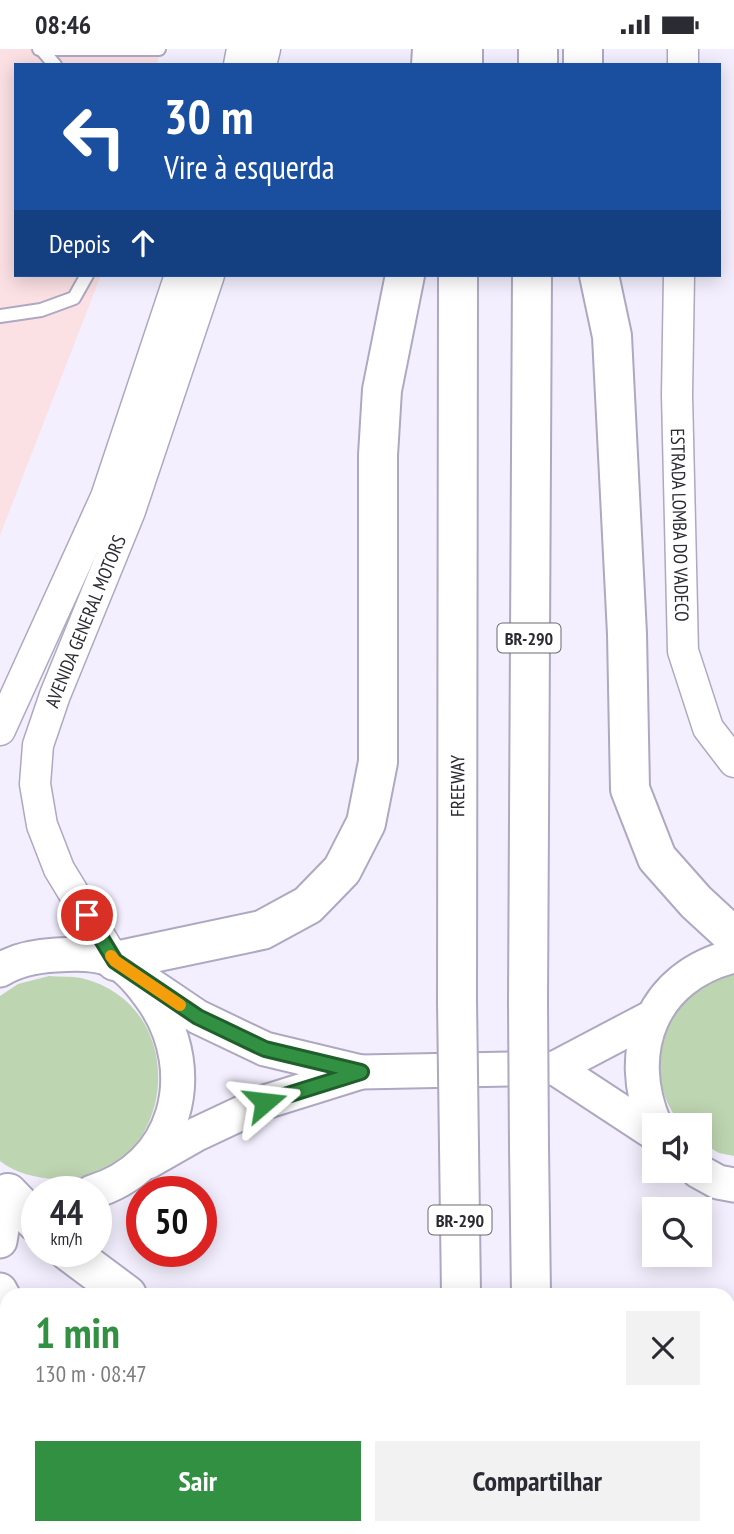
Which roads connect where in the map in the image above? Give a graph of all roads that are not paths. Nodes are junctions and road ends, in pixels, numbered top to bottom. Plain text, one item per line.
1 (159, 49) edge
2 (41, 50) edge
3 (103, 50) edge
4 (151, 50) edge
5 (53, 63) edge
6 (86, 277) edge
7 (179, 277) edge
8 (208, 277) edge
9 (405, 277) edge
10 (458, 277) edge
11 (531, 277) edge
12 (599, 277) edge
13 (679, 277) edge
14 (0, 316) edge
15 (0, 730) edge
16 (733, 760) edge
17 (734, 937) edge
18 (734, 956) edge
19 (115, 961) junction
20 (0, 970) edge
21 (652, 1017) junction
22 (555, 1068) junction
23 (361, 1072) junction
24 (649, 1113) edge
25 (642, 1125) edge
26 (136, 1169) junction
27 (712, 1179) edge
28 (112, 1184) edge
29 (734, 1185) edge
30 (15, 1193) edge
31 (0, 1241) edge
32 (89, 1267) edge
33 (118, 1288) edge
34 (461, 1288) edge
35 (531, 1288) edge

1 - 4 lane
2 - 3 lane
2 - 5 lane
3 - 4 lane
6 - 14 lane
7 - 15 street, AVENIDA GENERAL MOTORS
8 - 19 street, AVENIDA GENERAL MOTORS
9 - 19 highway
10 - 34 highway, FREEWAY / BR-290, bridge
11 - 35 highway, BR-290, bridge
12 - 17 highway
13 - 16 street, ESTRADA LOMBA DO VADECO
18 - 21 main road
19 - 20 main road
19 - 23 main road
19 - 26 main road
21 - 22 main road
21 - 24 main road
22 - 23 main road
22 - 25 main road
23 - 26 main road
26 - 28 main road
27 - 29 main road
30 - 31 main road
32 - 33 highway

